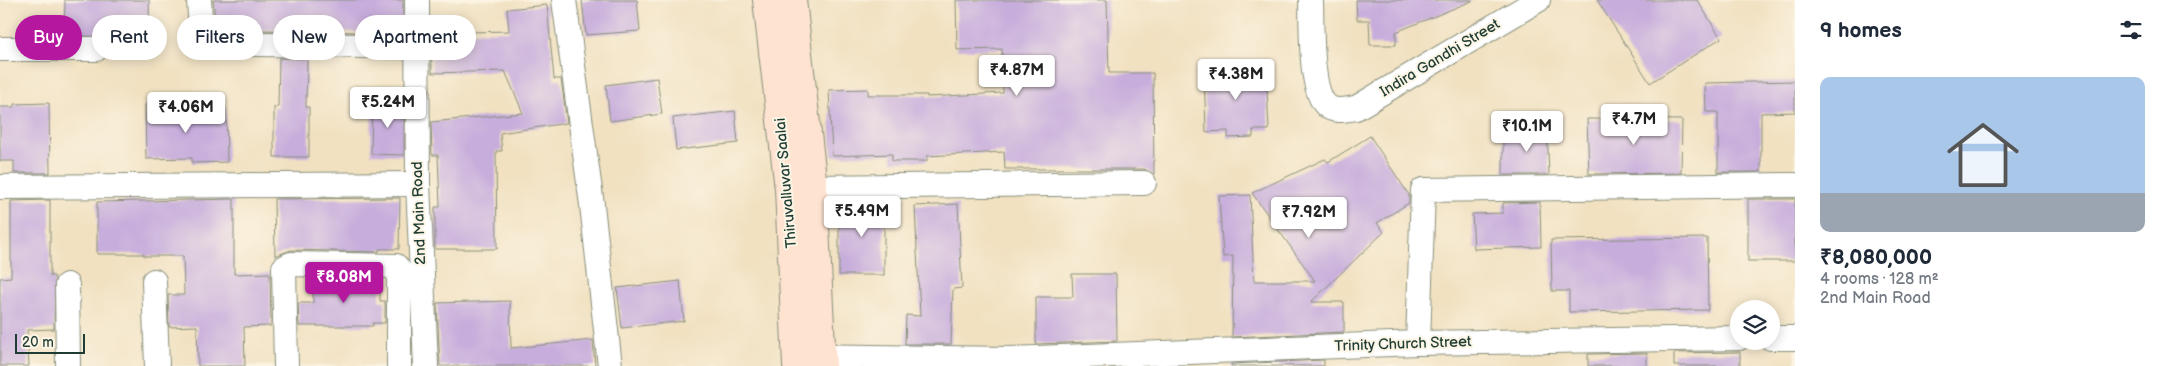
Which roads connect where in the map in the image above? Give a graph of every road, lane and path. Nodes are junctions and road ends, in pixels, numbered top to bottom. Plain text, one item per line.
1 (199, 0) edge
2 (417, 0) edge
3 (564, 0) edge
4 (767, 0) edge
5 (792, 0) edge
6 (1311, 0) edge
7 (1538, 0) edge
8 (417, 15) edge
9 (355, 46) edge
10 (0, 49) edge
11 (92, 49) edge
12 (416, 60) edge
13 (1144, 183) dead end
14 (418, 184) junction
15 (1795, 185) edge
16 (0, 187) edge
17 (814, 187) junction
18 (154, 281) dead end
19 (67, 285) dead end
20 (1730, 338) edge
21 (1780, 338) edge
22 (1795, 338) edge
23 (1418, 343) junction
24 (810, 361) edge
25 (1010, 362) edge
26 (68, 366) edge
27 (157, 366) edge
28 (286, 366) edge
29 (399, 366) edge
30 (426, 366) edge
31 (610, 366) edge

1 - 9 street
2 - 8 street, 2nd Main Road
3 - 31 street
4 - 24 main road, Thiruvalluvar Saalai
5 - 17 main road, Thiruvalluvar Saalai
6 - 7 street, Indira Gandhi Street
10 - 11 street
12 - 14 street, 2nd Main Road
13 - 17 street
14 - 16 street
14 - 30 street, 2nd Main Road
15 - 23 street
17 - 24 main road, Thiruvalluvar Saalai
18 - 27 street
19 - 26 street
20 - 23 street, Trinity Church Street
21 - 22 street
23 - 25 street, Trinity Church Street
24 - 25 street, Trinity Church Street
28 - 29 street

